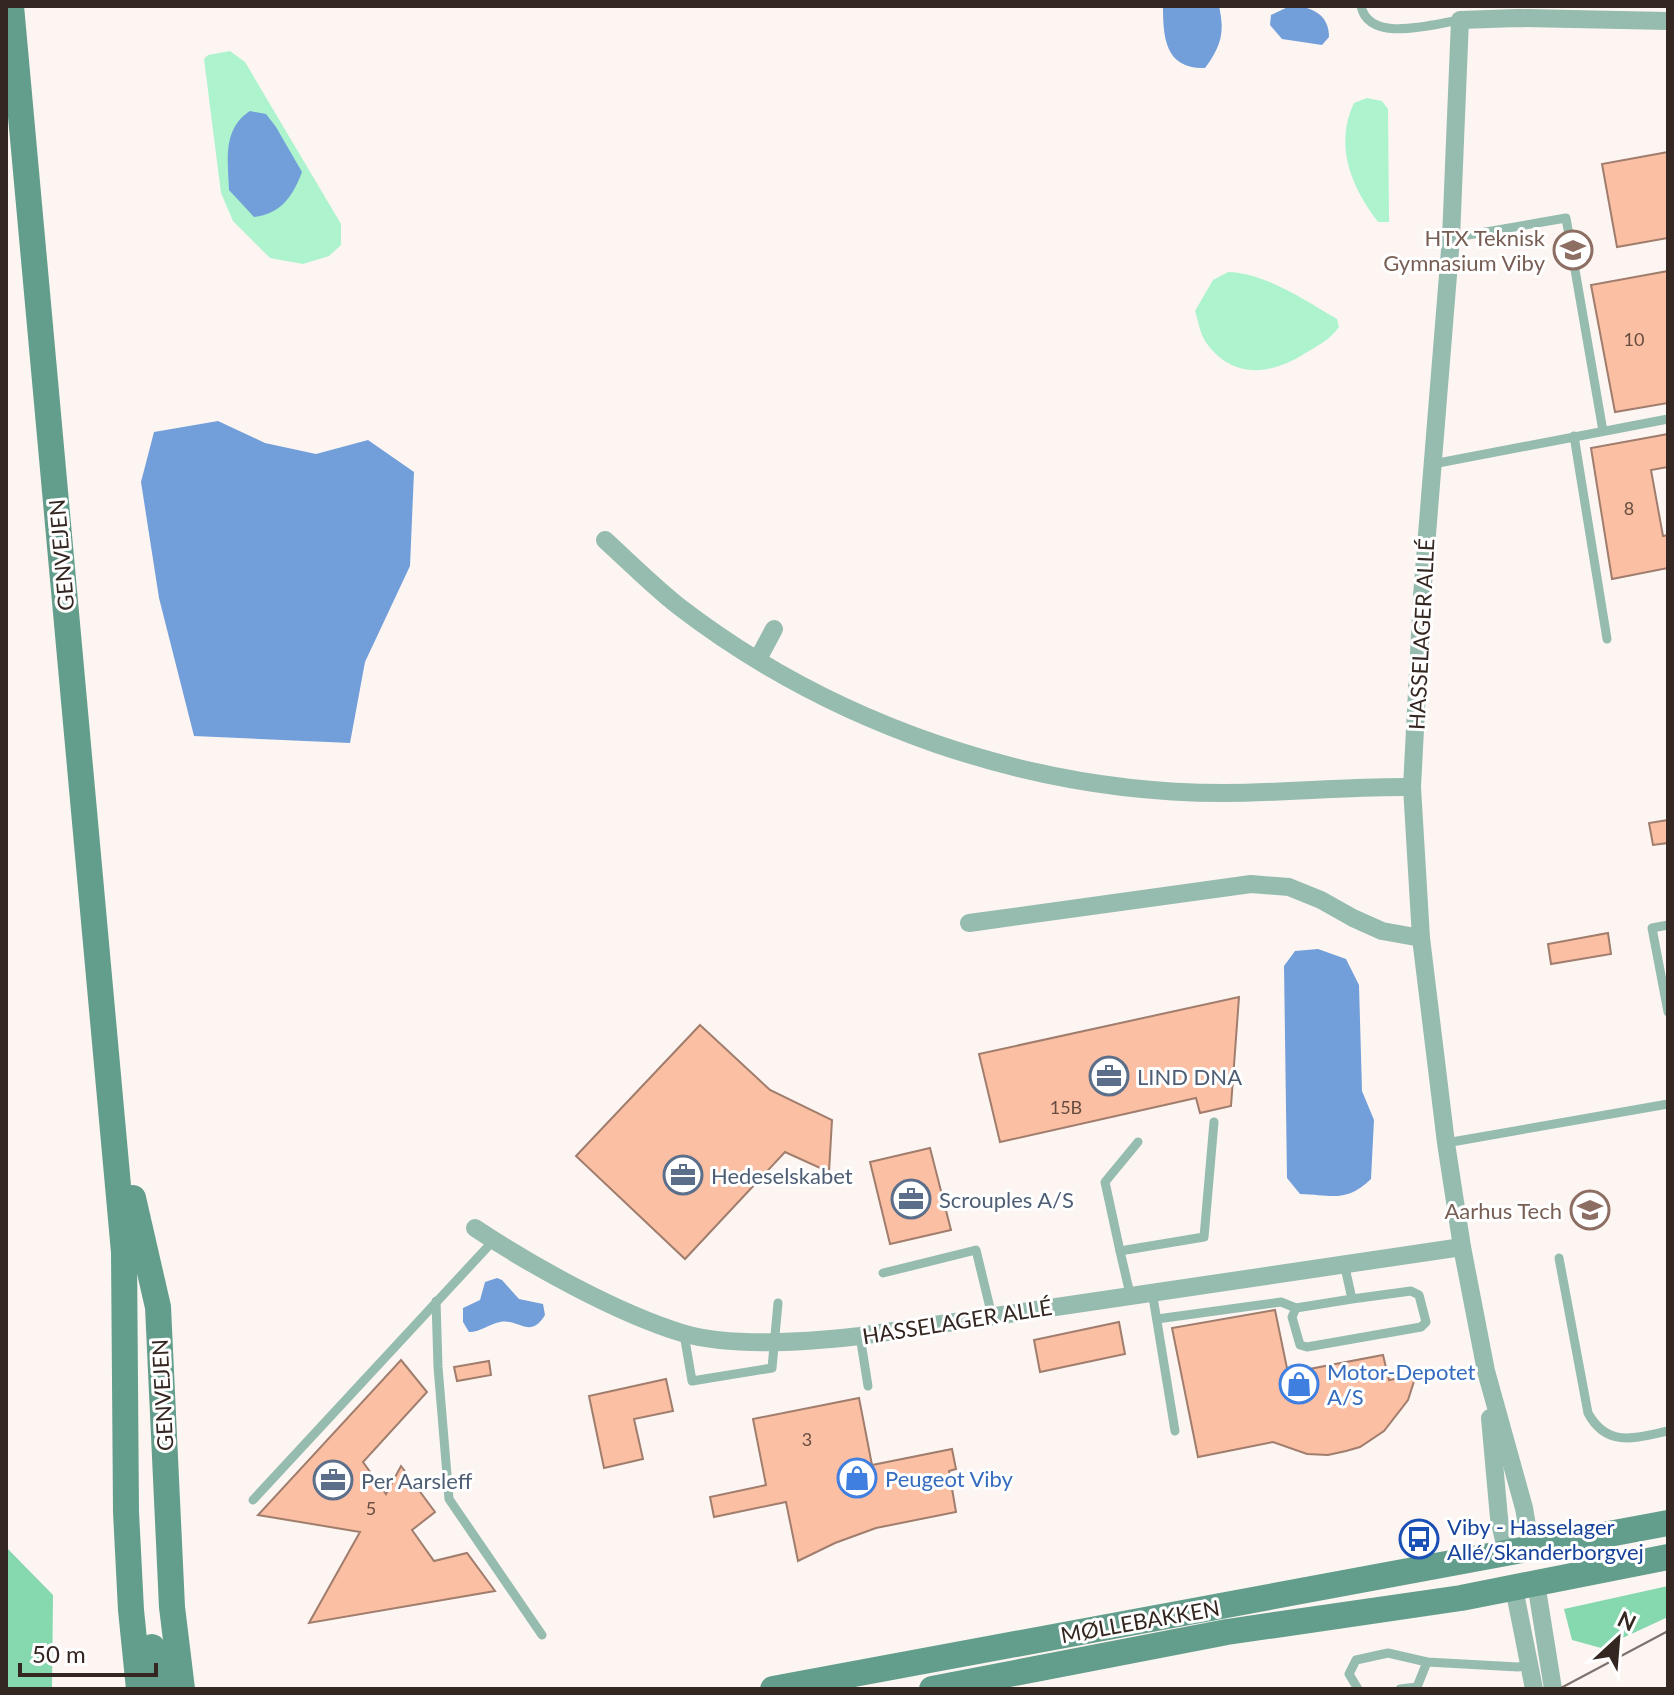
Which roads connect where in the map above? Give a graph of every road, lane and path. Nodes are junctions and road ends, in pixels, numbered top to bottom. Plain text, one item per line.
1 (11, 6) edge
2 (1361, 6) edge
3 (1460, 20) junction
4 (1668, 21) edge
5 (1451, 238) junction
6 (1668, 419) edge
7 (1603, 431) junction
8 (1574, 436) junction
9 (1433, 464) junction
10 (605, 540) dead end
11 (774, 629) dead end
12 (1607, 639) dead end
13 (758, 659) junction
14 (1412, 787) junction
15 (969, 923) dead end
16 (1668, 925) edge
17 (1421, 938) junction
18 (1668, 1012) edge
19 (1668, 1104) edge
20 (112, 1105) junction
21 (1214, 1122) dead end
22 (1138, 1142) dead end
23 (1446, 1143) junction
24 (475, 1228) dead end
25 (494, 1240) junction
26 (1462, 1247) junction
27 (1120, 1251) junction
28 (124, 1252) junction
29 (1559, 1258) dead end
30 (1344, 1263) junction
31 (883, 1273) dead end
32 (1152, 1291) junction
33 (1130, 1294) junction
34 (1352, 1299) junction
35 (436, 1301) junction
36 (778, 1303) dead end
37 (1296, 1308) junction
38 (992, 1316) junction
39 (1157, 1319) junction
40 (684, 1334) junction
41 (860, 1336) junction
42 (773, 1341) junction
43 (1486, 1371) junction
44 (868, 1386) dead end
45 (1175, 1431) dead end
46 (1668, 1431) edge
47 (253, 1500) dead end
48 (1668, 1523) edge
49 (1519, 1551) junction
50 (1668, 1557) edge
51 (1525, 1586) junction
52 (542, 1635) dead end
53 (1427, 1662) junction
54 (1549, 1663) junction
55 (1530, 1665) junction
56 (139, 1689) edge
57 (158, 1689) edge
58 (182, 1689) edge
59 (773, 1689) edge
60 (932, 1689) edge
61 (1358, 1689) edge
62 (1400, 1689) edge
63 (1534, 1689) edge
64 (1553, 1689) edge

1 - 20 street, GENVEJEN
2 - 3 lane
3 - 4 street
3 - 5 street, HASSELAGER ALLÉ
5 - 7 lane
5 - 9 street, HASSELAGER ALLÉ
6 - 7 lane
7 - 8 lane
8 - 9 lane
8 - 12 lane
9 - 14 street, HASSELAGER ALLÉ
10 - 13 street
11 - 13 street
13 - 14 street
14 - 17 street, HASSELAGER ALLÉ
15 - 17 street
16 - 18 lane
17 - 23 street, HASSELAGER ALLÉ
19 - 23 lane
20 - 28 street, GENVEJEN
20 - 58 street, GENVEJEN
21 - 27 lane
22 - 27 lane
23 - 26 street, HASSELAGER ALLÉ
24 - 25 street, HASSELAGER ALLÉ
25 - 35 lane
25 - 40 street, HASSELAGER ALLÉ
26 - 30 street, HASSELAGER ALLÉ
26 - 43 street, HASSELAGER ALLÉ
27 - 33 lane
28 - 56 street, GENVEJEN
28 - 57 street
29 - 46 lane
30 - 32 street, HASSELAGER ALLÉ
30 - 34 lane
31 - 38 lane
32 - 33 street, HASSELAGER ALLÉ
32 - 39 lane
33 - 38 street, HASSELAGER ALLÉ
34 - 37 lane
34 - 37 lane
35 - 47 lane
35 - 52 lane
36 - 42 lane
37 - 39 lane
38 - 41 street, HASSELAGER ALLÉ
39 - 45 lane
40 - 42 street, HASSELAGER ALLÉ
40 - 42 lane
41 - 42 street, HASSELAGER ALLÉ
41 - 44 lane
43 - 49 street, HASSELAGER ALLÉ
43 - 49 street, HASSELAGER ALLÉ
48 - 49 street, MØLLEBAKKEN
49 - 51 street, HASSELAGER ALLÉ
49 - 59 street, MØLLEBAKKEN
50 - 51 street, MØLLEBAKKEN
51 - 54 street
51 - 55 street
51 - 60 street, MØLLEBAKKEN
53 - 55 lane
53 - 61 lane
53 - 62 lane
54 - 55 lane
54 - 64 street
55 - 63 street

